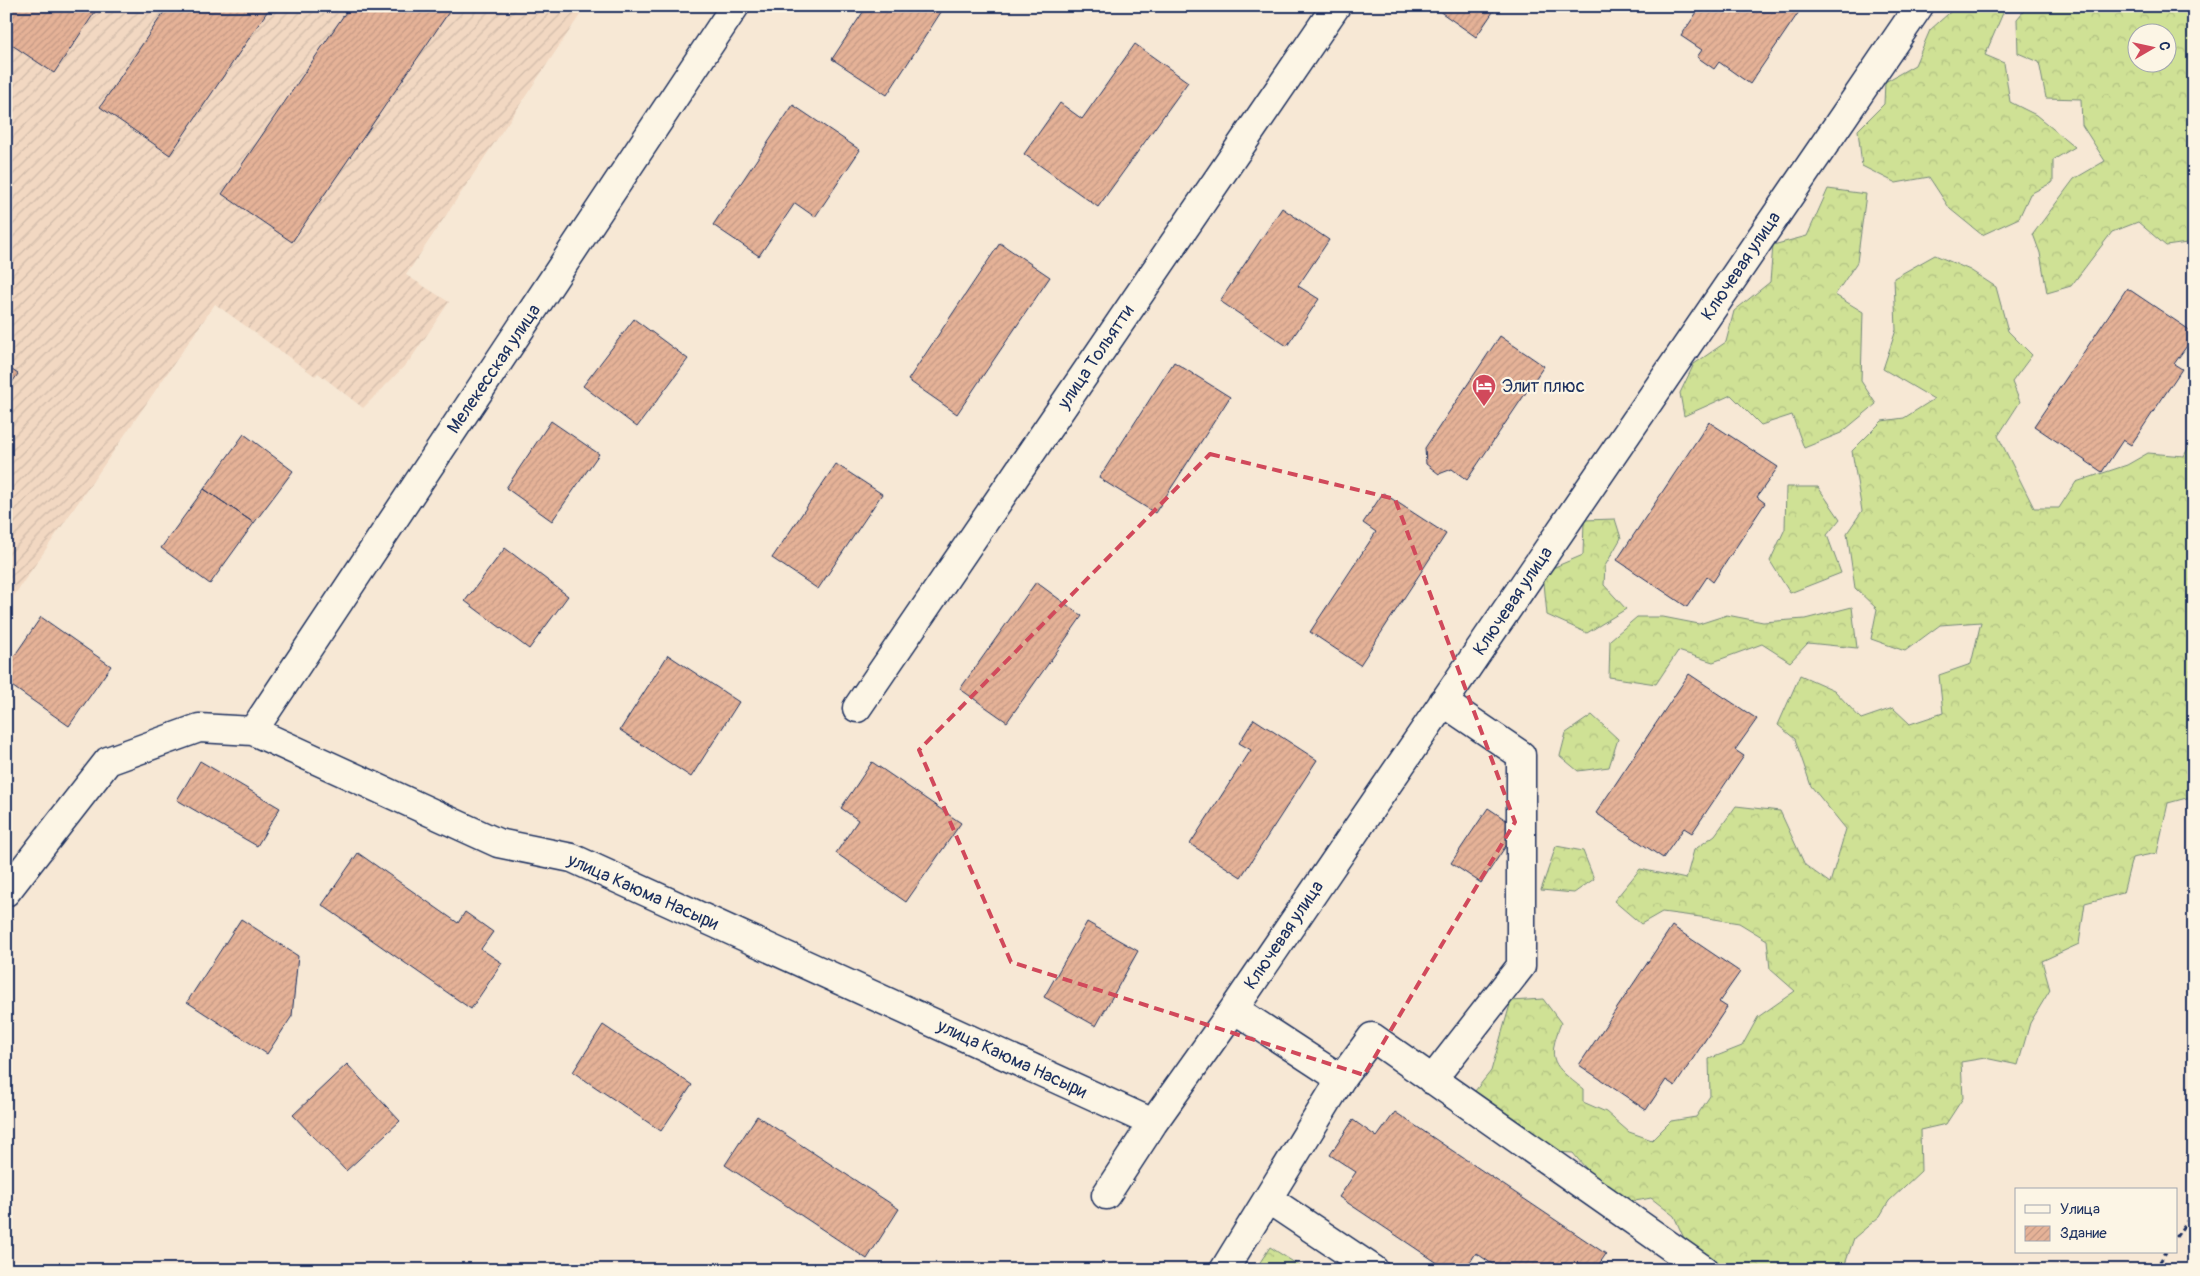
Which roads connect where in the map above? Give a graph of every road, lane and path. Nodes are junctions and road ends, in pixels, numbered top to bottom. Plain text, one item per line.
1 (735, 6) edge
2 (1336, 6) edge
3 (1919, 6) edge
4 (1444, 702) junction
5 (857, 708) dead end
6 (253, 732) junction
7 (6, 892) edge
8 (1234, 1009) junction
9 (1341, 1079) junction
10 (1432, 1080) junction
11 (1153, 1123) junction
12 (1106, 1195) dead end
13 (1268, 1199) junction
14 (2194, 1211) edge
15 (2178, 1234) edge
16 (2165, 1254) edge
17 (1224, 1270) edge
18 (1374, 1270) edge
19 (1704, 1270) edge
20 (2155, 1270) edge

1 - 6 street, Мелекесская улица
2 - 5 street, улица Тольятти
3 - 4 street, Ключевая улица
4 - 8 street, Ключевая улица
4 - 10 street
6 - 7 street, улица Каюма Насыри
6 - 11 street, улица Каюма Насыри
8 - 9 street
8 - 11 street, Ключевая улица
9 - 10 street
9 - 13 street
10 - 19 street
11 - 12 street, Ключевая улица
13 - 17 street
13 - 18 street
14 - 15 path
16 - 20 path

